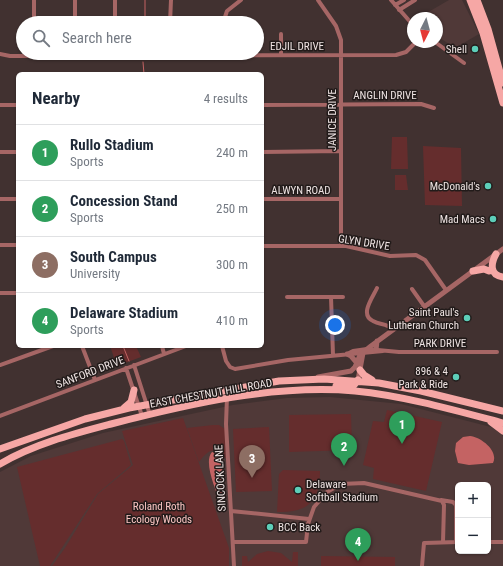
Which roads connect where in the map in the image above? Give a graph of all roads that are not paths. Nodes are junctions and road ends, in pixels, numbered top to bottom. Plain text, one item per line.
1 (34, 0) edge
2 (75, 0) edge
3 (115, 0) edge
4 (171, 0) edge
5 (241, 0) edge
6 (318, 0) edge
7 (392, 0) edge
8 (404, 0) edge
9 (415, 0) edge
10 (470, 0) edge
11 (476, 0) edge
12 (395, 5) junction
13 (399, 10) junction
14 (34, 16) edge
15 (74, 16) edge
16 (115, 16) edge
17 (170, 16) edge
18 (226, 16) edge
19 (407, 19) edge
20 (281, 34) dead end
21 (411, 48) edge
22 (443, 48) edge
23 (0, 54) edge
24 (16, 54) edge
25 (264, 55) edge
26 (281, 55) junction
27 (341, 55) junction
28 (464, 63) dead end
29 (503, 82) edge
30 (503, 103) edge
31 (341, 104) junction
32 (0, 105) edge
33 (16, 105) edge
34 (264, 105) edge
35 (434, 108) dead end
36 (0, 152) edge
37 (16, 152) edge
38 (264, 152) edge
39 (341, 152) junction
40 (0, 199) edge
41 (16, 199) edge
42 (264, 199) edge
43 (341, 199) junction
44 (0, 245) edge
45 (16, 245) edge
46 (264, 246) edge
47 (341, 246) junction
48 (503, 249) edge
49 (496, 254) junction
50 (486, 262) junction
51 (473, 271) junction
52 (489, 272) junction
53 (503, 277) edge
54 (503, 281) edge
55 (377, 288) dead end
56 (412, 289) dead end
57 (446, 290) junction
58 (0, 293) edge
59 (16, 293) edge
60 (287, 297) dead end
61 (331, 297) junction
62 (343, 297) dead end
63 (424, 306) junction
64 (393, 329) junction
65 (377, 341) junction
66 (47, 348) edge
67 (83, 348) edge
68 (162, 348) edge
69 (180, 348) edge
70 (223, 348) edge
71 (376, 350) junction
72 (365, 351) junction
73 (383, 351) junction
74 (497, 352) dead end
75 (164, 354) junction
76 (347, 354) junction
77 (333, 355) junction
78 (0, 365) edge
79 (134, 365) junction
80 (358, 366) junction
81 (126, 368) junction
82 (308, 379) junction
83 (95, 380) junction
84 (358, 380) junction
85 (379, 383) junction
86 (227, 389) junction
87 (134, 390) junction
88 (282, 391) junction
89 (227, 399) junction
90 (503, 405) edge
91 (143, 406) junction
92 (490, 408) junction
93 (122, 410) junction
94 (503, 412) edge
95 (150, 415) junction
96 (0, 416) edge
97 (142, 416) junction
98 (478, 416) junction
99 (503, 423) edge
100 (503, 431) edge
101 (0, 449) edge
102 (0, 464) edge
103 (438, 499) junction
104 (231, 511) junction
105 (309, 518) junction
106 (456, 518) edge
107 (233, 542) junction
108 (443, 542) junction
109 (455, 542) edge
110 (491, 542) edge
111 (503, 542) edge
112 (234, 566) edge
113 (422, 566) edge

1 - 14 street
2 - 15 street
3 - 16 street
4 - 17 street
5 - 18 street
6 - 27 street, JANICE DRIVE
7 - 12 street
8 - 12 street
9 - 13 street
10 - 30 main road
11 - 29 main road
12 - 13 street
13 - 19 street
20 - 26 street
21 - 27 street, EDJIL DRIVE
22 - 28 street
23 - 24 street, EDJIL DRIVE
25 - 26 street, EDJIL DRIVE
26 - 27 street, EDJIL DRIVE
27 - 31 street, JANICE DRIVE
31 - 34 street, ANGLIN DRIVE
31 - 35 street, ANGLIN DRIVE
31 - 39 street, JANICE DRIVE
32 - 33 street
36 - 37 street
38 - 39 street
39 - 43 street, JANICE DRIVE
40 - 41 street
42 - 43 street, ALWYN ROAD
43 - 47 street, JANICE DRIVE
44 - 45 street
46 - 47 street, GLYN DRIVE
47 - 57 street, GLYN DRIVE
48 - 49 street
49 - 50 street
49 - 53 main road
50 - 51 street
50 - 52 main road
51 - 52 main road
51 - 57 street
52 - 54 main road
55 - 64 street
56 - 63 street
57 - 63 street
58 - 59 street
60 - 61 street
61 - 62 street
61 - 77 street
63 - 64 street
64 - 65 street
65 - 71 street
65 - 72 street
66 - 78 street
67 - 83 street
68 - 75 street
69 - 75 street, SANFORD DRIVE
70 - 77 street, EAST CHESTNUT HILL ROAD
71 - 72 street, PARK DRIVE
71 - 73 street, PARK DRIVE
72 - 73 street, PARK DRIVE
72 - 76 street
72 - 80 street
73 - 74 street, PARK DRIVE
75 - 79 street, SANFORD DRIVE
76 - 77 street
76 - 80 street
79 - 81 street, SANFORD DRIVE
79 - 91 street
80 - 82 street
80 - 84 street
80 - 85 main road
81 - 83 street, SANFORD DRIVE
81 - 87 street
82 - 84 main road, EAST CHESTNUT HILL ROAD
82 - 86 main road, EAST CHESTNUT HILL ROAD
83 - 96 street, SANFORD DRIVE
84 - 85 main road, EAST CHESTNUT HILL ROAD
84 - 88 main road
85 - 92 main road, EAST CHESTNUT HILL ROAD
86 - 89 street, SINCOCK LANE
86 - 91 main road, EAST CHESTNUT HILL ROAD
87 - 91 street
87 - 93 main road
88 - 89 main road, EAST CHESTNUT HILL ROAD
88 - 98 main road, EAST CHESTNUT HILL ROAD
89 - 95 main road, EAST CHESTNUT HILL ROAD
89 - 104 street, SINCOCK LANE
90 - 92 main road
91 - 93 main road, EAST CHESTNUT HILL ROAD
91 - 95 street
91 - 97 street
92 - 94 main road, EAST CHESTNUT HILL ROAD
93 - 101 main road, EAST CHESTNUT HILL ROAD
95 - 97 main road, EAST CHESTNUT HILL ROAD
97 - 102 main road, EAST CHESTNUT HILL ROAD
98 - 99 main road, EAST CHESTNUT HILL ROAD
98 - 100 main road
103 - 105 street
103 - 106 street
103 - 108 street
104 - 105 street
104 - 107 street, SINCOCK LANE
105 - 107 street
107 - 112 street, SINCOCK LANE
108 - 109 street
108 - 113 street
110 - 111 street

